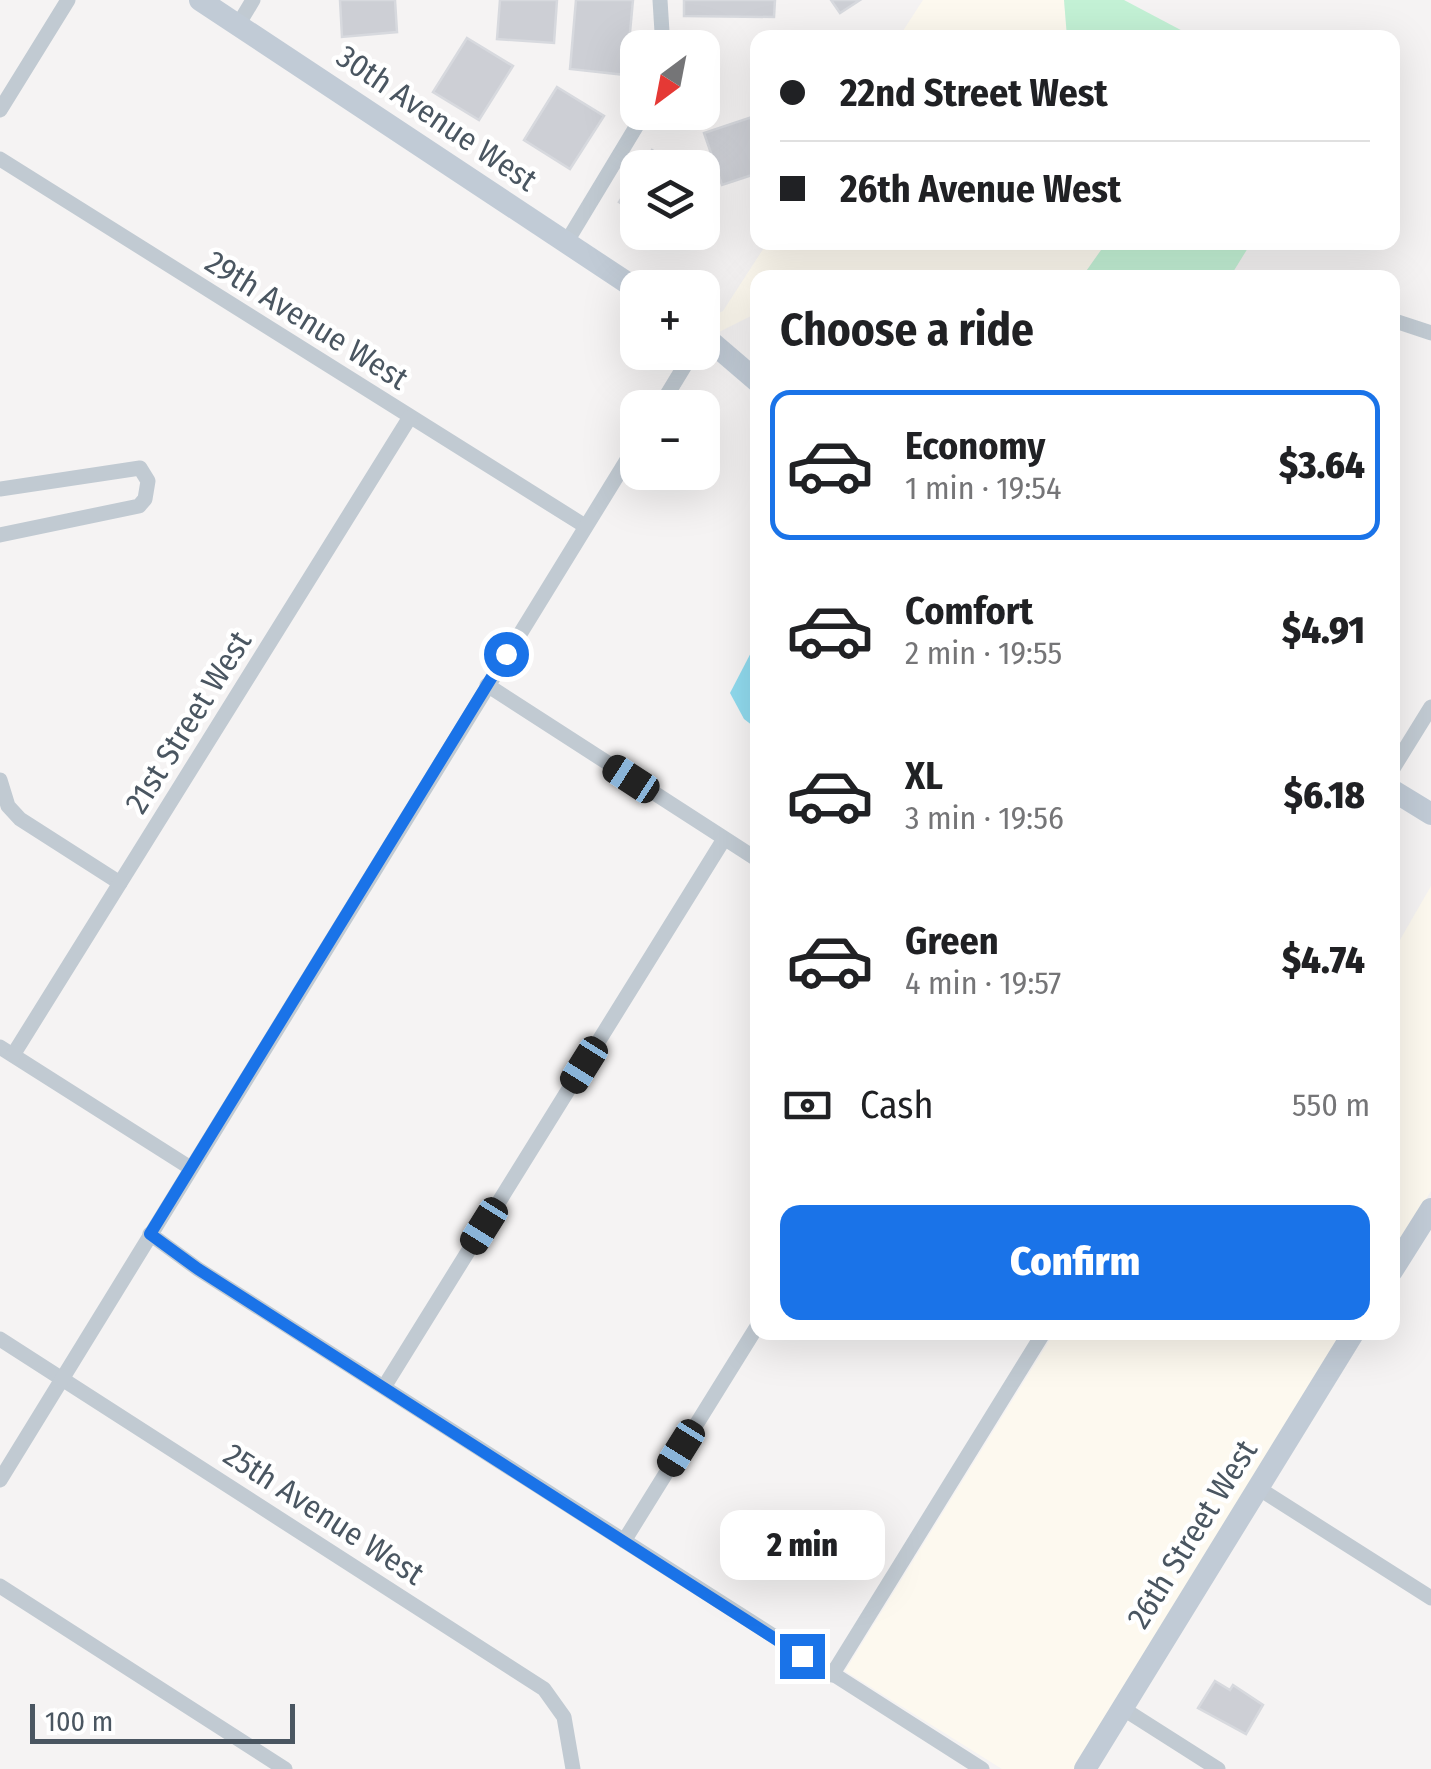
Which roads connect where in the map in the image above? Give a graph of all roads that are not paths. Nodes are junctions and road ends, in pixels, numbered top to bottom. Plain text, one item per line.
1 (68, 0) edge
2 (200, 0) edge
3 (253, 0) edge
4 (660, 0) edge
5 (238, 25) junction
6 (662, 30) edge
7 (0, 110) edge
8 (634, 130) edge
9 (0, 159) edge
10 (566, 243) junction
11 (620, 278) edge
12 (1400, 323) edge
13 (1431, 333) edge
14 (720, 350) edge
15 (750, 375) edge
16 (410, 418) junction
17 (620, 471) edge
18 (0, 490) edge
19 (585, 526) junction
20 (0, 536) edge
21 (487, 685) junction
22 (1431, 708) edge
23 (1400, 757) edge
24 (0, 780) edge
25 (1400, 795) edge
26 (1431, 814) edge
27 (724, 839) junction
28 (750, 855) edge
29 (120, 883) junction
30 (6, 1051) edge
31 (190, 1168) junction
32 (1431, 1209) edge
33 (150, 1234) junction
34 (1400, 1258) edge
35 (750, 1338) edge
36 (0, 1339) edge
37 (1039, 1340) edge
38 (1349, 1340) edge
39 (64, 1379) junction
40 (384, 1388) junction
41 (0, 1480) edge
42 (1258, 1488) junction
43 (624, 1541) junction
44 (0, 1586) edge
45 (1431, 1598) edge
46 (832, 1675) junction
47 (1122, 1708) junction
48 (285, 1769) edge
49 (573, 1769) edge
50 (982, 1769) edge
51 (1085, 1769) edge
52 (1218, 1769) edge

1 - 7 street
2 - 5 street, 30th Avenue West
3 - 5 street
4 - 6 street
5 - 10 street, 30th Avenue West
8 - 10 street
9 - 16 street, 29th Avenue West
10 - 11 street, 30th Avenue West
12 - 13 street
14 - 15 street
16 - 19 street, 29th Avenue West
16 - 29 street, 21st Street West
17 - 19 street
18 - 20 street
19 - 21 street
21 - 27 street
21 - 31 street
22 - 23 street
24 - 29 street
25 - 26 street
27 - 28 street
27 - 40 street
29 - 30 street, 21st Street West
30 - 31 street
31 - 33 street
32 - 34 street
33 - 39 street
33 - 40 street
35 - 43 street
36 - 39 street, 25th Avenue West
37 - 46 street
38 - 42 street, 26th Street West
39 - 41 street
39 - 49 street, 25th Avenue West
40 - 43 street
42 - 45 street
42 - 47 street, 26th Street West
43 - 46 street
44 - 48 street
46 - 50 street
47 - 51 street, 26th Street West
47 - 52 street

